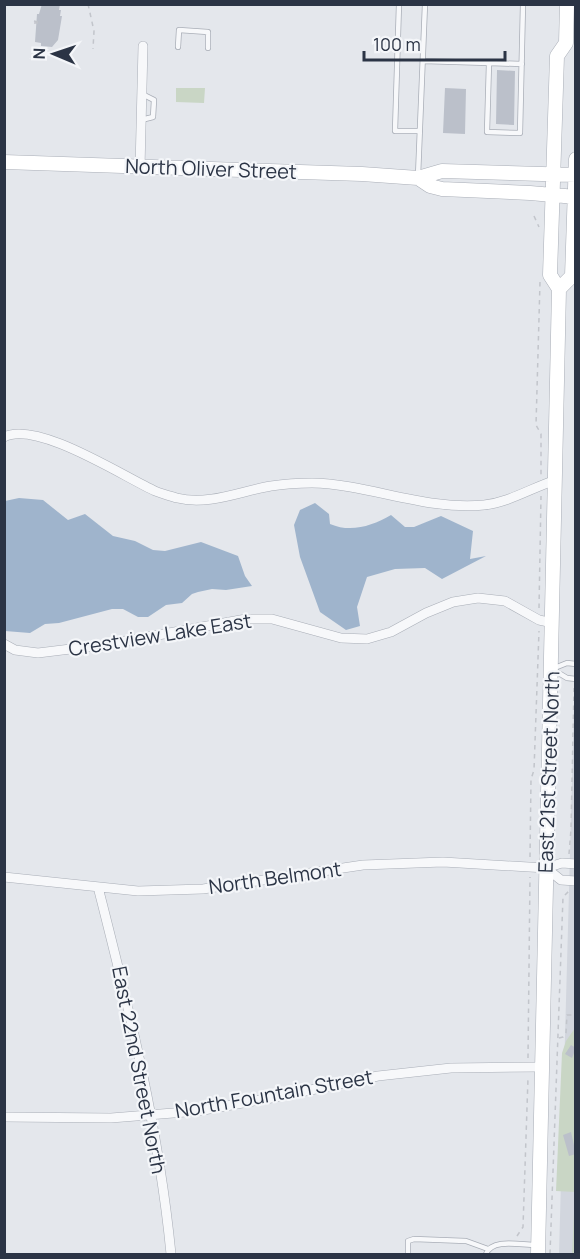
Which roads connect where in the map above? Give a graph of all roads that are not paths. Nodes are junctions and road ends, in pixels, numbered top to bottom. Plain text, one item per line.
1 (399, 4) edge
2 (425, 4) edge
3 (523, 4) edge
4 (567, 4) edge
5 (143, 46) dead end
6 (178, 47) dead end
7 (208, 48) dead end
8 (571, 48) edge
9 (423, 61) junction
10 (489, 63) junction
11 (522, 64) junction
12 (489, 81) junction
13 (497, 81) dead end
14 (488, 96) junction
15 (496, 96) dead end
16 (488, 112) junction
17 (496, 112) dead end
18 (420, 131) junction
19 (576, 159) edge
20 (4, 162) edge
21 (140, 168) junction
22 (553, 173) junction
23 (575, 175) edge
24 (418, 178) junction
25 (552, 195) junction
26 (575, 197) edge
27 (560, 289) junction
28 (4, 437) edge
29 (556, 480) junction
30 (546, 621) junction
31 (4, 644) edge
32 (576, 664) edge
33 (552, 669) junction
34 (575, 678) edge
35 (572, 863) edge
36 (546, 868) junction
37 (4, 877) edge
38 (576, 881) edge
39 (98, 886) junction
40 (542, 1067) junction
41 (150, 1115) junction
42 (4, 1117) edge
43 (488, 1249) junction
44 (538, 1250) edge
45 (171, 1254) edge
46 (408, 1254) edge
47 (486, 1254) edge

1 - 18 lane
2 - 9 lane
3 - 11 lane
4 - 8 main road, East 21st Street North
5 - 21 street
6 - 7 lane
8 - 22 main road, East 21st Street North
9 - 10 lane
9 - 18 lane
10 - 11 lane
10 - 12 lane
11 - 16 lane
12 - 13 lane
12 - 14 lane
14 - 15 lane
14 - 16 lane
16 - 17 lane
18 - 24 lane
19 - 23 main road, East 21st Street North
20 - 21 main road, North Oliver Street
21 - 24 main road, North Oliver Street
22 - 23 main road, North Oliver Street
22 - 24 main road, North Oliver Street
22 - 25 main road, East 21st Street North
23 - 26 main road, East 21st Street North
24 - 25 main road, North Oliver Street
25 - 26 main road, North Oliver Street
25 - 27 main road, East 21st Street North
26 - 27 main road, East 21st Street North
27 - 29 main road, East 21st Street North
28 - 29 street
29 - 30 main road, East 21st Street North
30 - 31 street, Crestview Lake East
30 - 33 main road, East 21st Street North
32 - 33 lane
33 - 34 lane
33 - 36 main road, East 21st Street North
35 - 36 street
36 - 38 street
36 - 39 street, North Belmont
36 - 40 main road, East 21st Street North
37 - 39 street, North Belmont
39 - 41 street, East 22nd Street North
40 - 41 street, North Fountain Street
40 - 44 main road, East 21st Street North
41 - 42 street, North Fountain Street
41 - 45 street, East 22nd Street North
43 - 44 lane
43 - 46 lane
43 - 47 lane

